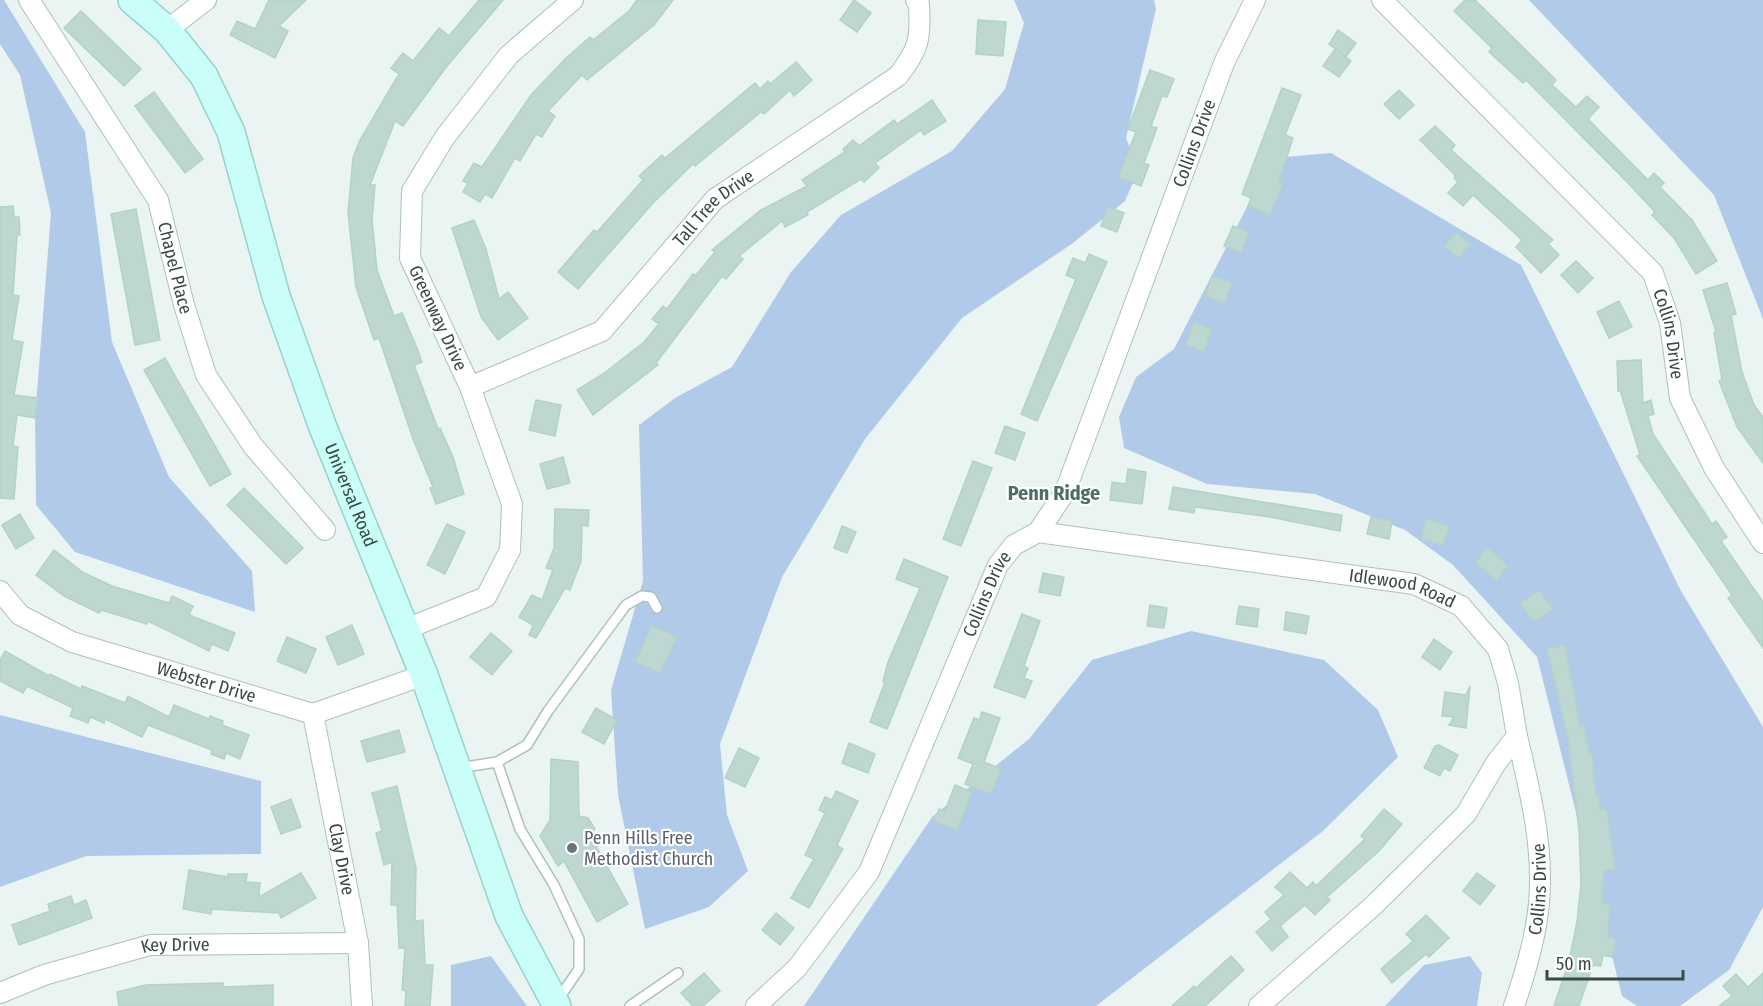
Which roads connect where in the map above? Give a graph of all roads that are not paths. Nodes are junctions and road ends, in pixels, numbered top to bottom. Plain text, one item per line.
1 (29, 0) edge
2 (132, 0) edge
3 (206, 0) edge
4 (573, 0) edge
5 (915, 0) edge
6 (1256, 0) edge
7 (1382, 0) edge
8 (167, 30) junction
9 (470, 387) junction
10 (325, 530) dead end
11 (1038, 532) junction
12 (1763, 543) edge
13 (0, 591) edge
14 (657, 608) dead end
15 (406, 629) junction
16 (424, 675) junction
17 (313, 714) junction
18 (1517, 736) junction
19 (497, 762) junction
20 (457, 768) junction
21 (358, 943) junction
22 (678, 973) dead end
23 (0, 993) edge
24 (556, 1004) edge
25 (362, 1006) edge
26 (630, 1006) edge
27 (756, 1006) edge
28 (1259, 1006) edge
29 (1514, 1006) edge

1 - 10 street, Chapel Place
2 - 8 street, Universal Road
3 - 8 street
4 - 9 street, Greenway Drive
5 - 9 street, Tall Tree Drive
6 - 11 street, Collins Drive
7 - 12 street, Collins Drive
8 - 15 street, Universal Road
9 - 15 street, Greenway Drive
11 - 18 street, Idlewood Road
11 - 27 street, Collins Drive
13 - 17 street, Webster Drive
14 - 19 lane
15 - 16 street, Universal Road
16 - 17 street
16 - 20 street, Universal Road
17 - 21 street, Clay Drive
18 - 28 street
18 - 29 street, Collins Drive
19 - 20 lane
19 - 24 lane
20 - 24 street, Universal Road
21 - 23 street, Key Drive
21 - 25 street, Clay Drive
22 - 26 lane

